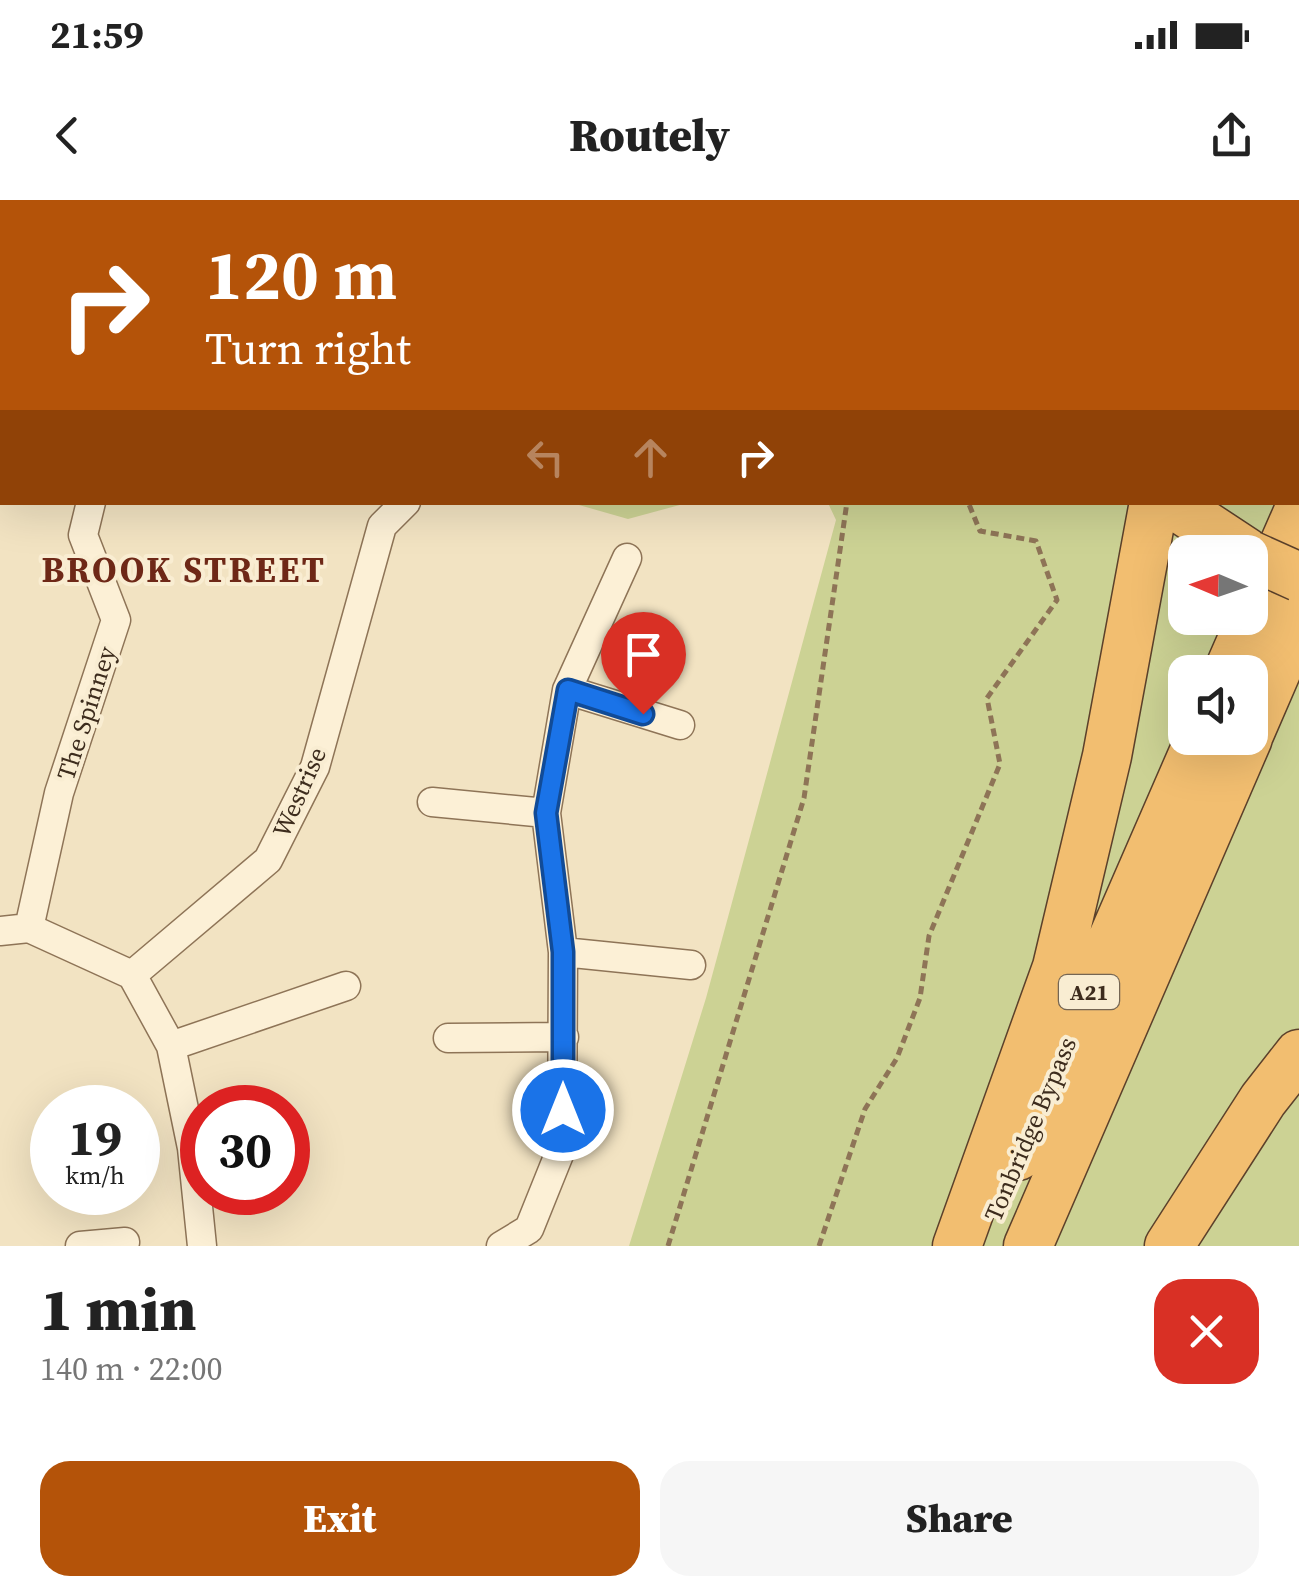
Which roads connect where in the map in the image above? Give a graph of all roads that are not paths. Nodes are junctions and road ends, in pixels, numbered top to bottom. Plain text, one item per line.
1 (90, 505) edge
2 (403, 505) edge
3 (1153, 505) edge
4 (1174, 505) edge
5 (1299, 510) edge
6 (1220, 535) edge
7 (626, 558) dead end
8 (1268, 563) edge
9 (1299, 576) edge
10 (1299, 619) edge
11 (1235, 655) edge
12 (568, 690) junction
13 (1268, 691) edge
14 (680, 725) dead end
15 (1193, 755) edge
16 (1240, 755) edge
17 (432, 802) dead end
18 (546, 813) junction
19 (29, 928) junction
20 (0, 931) edge
21 (563, 952) junction
22 (692, 965) dead end
23 (132, 975) junction
24 (346, 986) dead end
25 (448, 1038) dead end
26 (564, 1038) junction
27 (171, 1046) junction
28 (1299, 1054) edge
29 (125, 1242) dead end
30 (211, 1244) edge
31 (80, 1246) edge
32 (501, 1246) edge
33 (956, 1246) edge
34 (979, 1246) edge
35 (1028, 1246) edge
36 (1168, 1246) edge

1 - 19 street, The Spinney
2 - 23 street, Westrise
3 - 33 highway
4 - 6 highway
5 - 11 highway
7 - 12 street
8 - 9 highway, bridge
10 - 13 highway, Tonbridge Bypass / A21
12 - 14 street
12 - 18 street
15 - 34 highway, Tonbridge Bypass / A21
16 - 35 highway, Tonbridge Bypass / A21
17 - 18 street
18 - 21 street
19 - 20 street
19 - 23 street
21 - 22 street
21 - 26 street
23 - 27 street
24 - 27 street
25 - 26 street
26 - 32 street
27 - 30 street
28 - 36 highway
29 - 31 street

